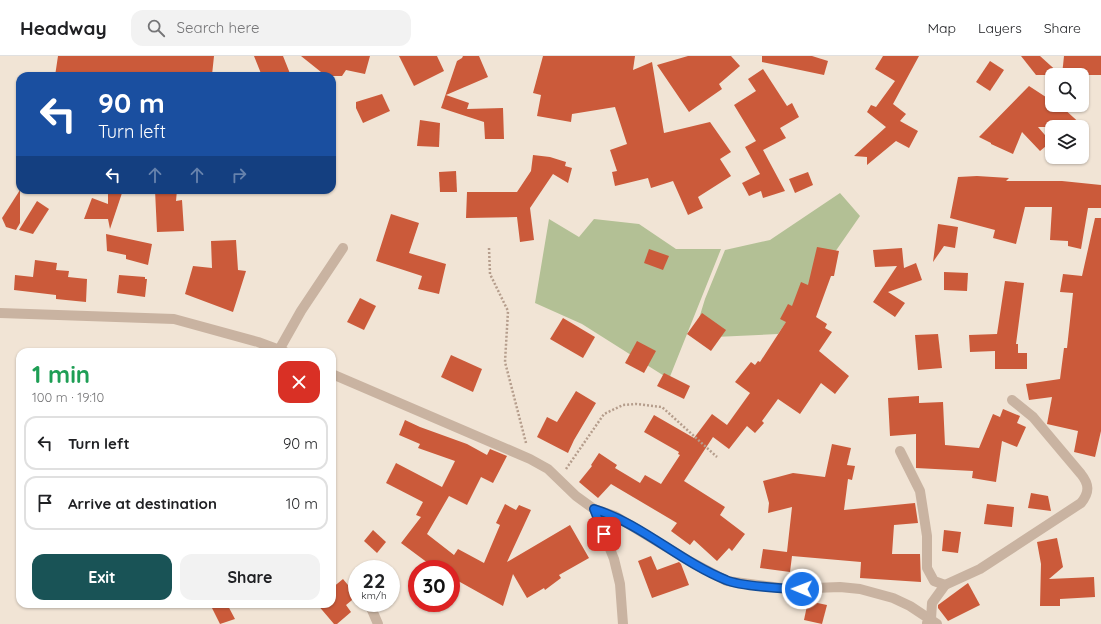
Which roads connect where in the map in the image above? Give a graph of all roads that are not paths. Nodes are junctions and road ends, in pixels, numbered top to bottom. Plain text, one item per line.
1 (343, 248) dead end
2 (0, 313) edge
3 (274, 348) edge
4 (283, 348) edge
5 (336, 376) edge
6 (1012, 400) dead end
7 (900, 451) dead end
8 (594, 509) junction
9 (945, 585) junction
10 (372, 612) edge
11 (932, 622) edge
12 (378, 624) edge
13 (623, 624) edge

1 - 4 street
2 - 3 street
5 - 8 street
6 - 9 street
7 - 9 street
8 - 11 street
8 - 13 street
9 - 11 street
10 - 12 street

